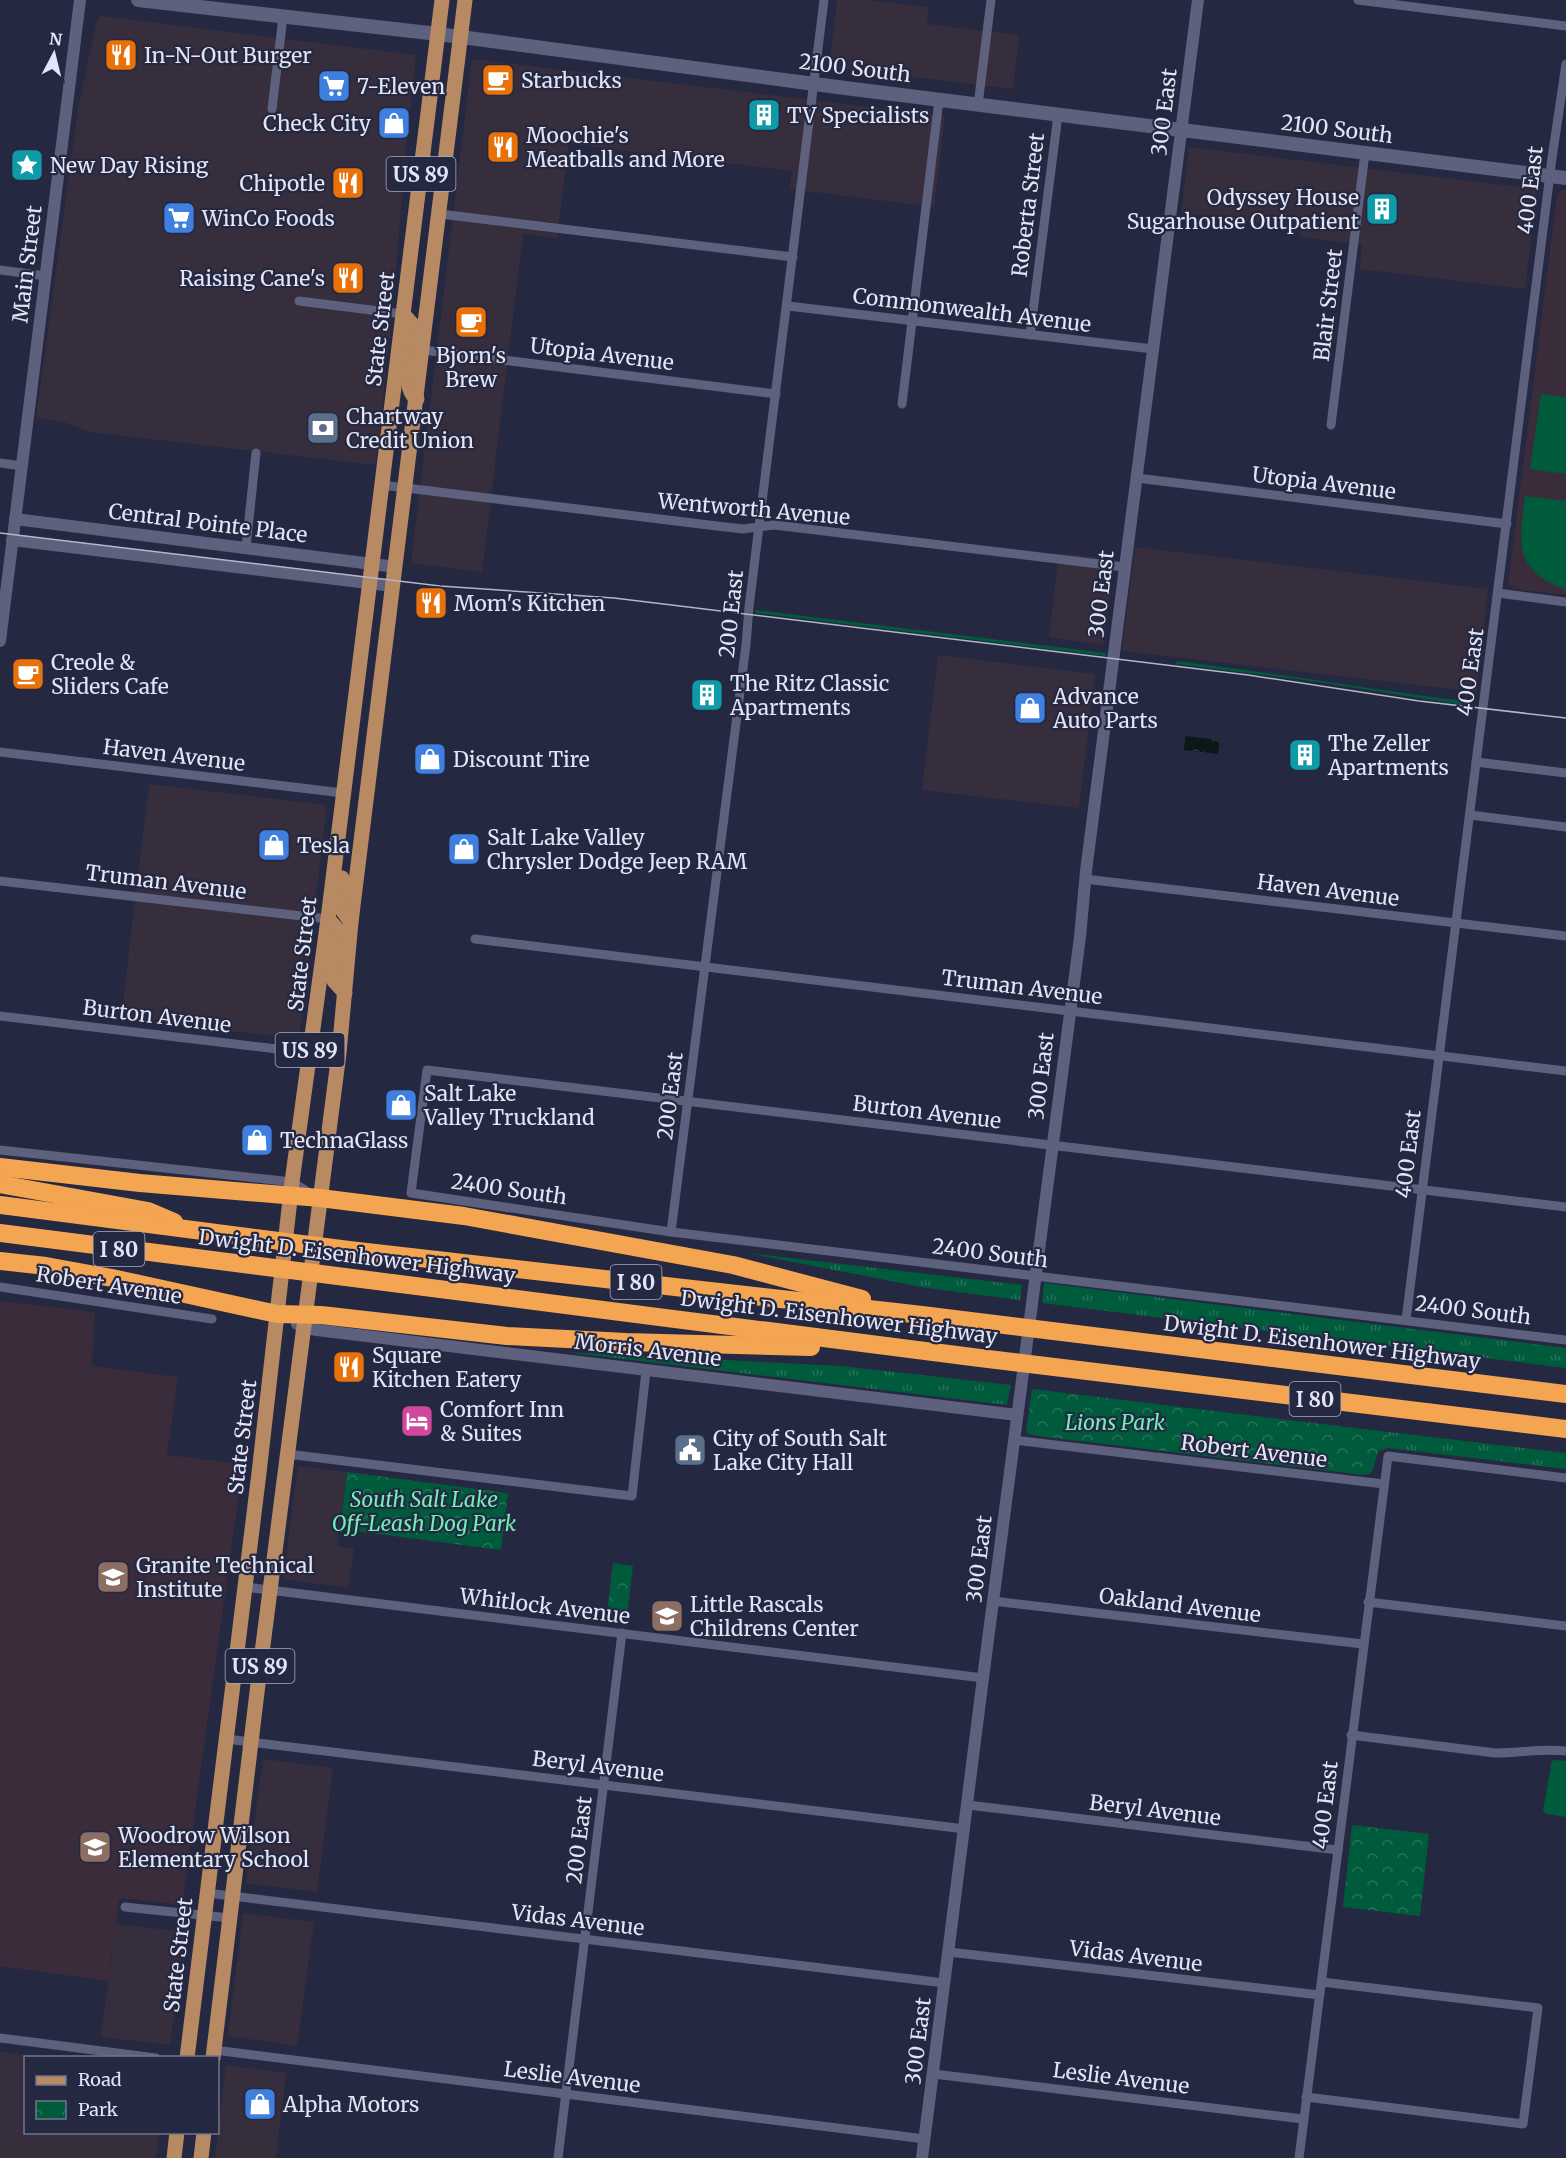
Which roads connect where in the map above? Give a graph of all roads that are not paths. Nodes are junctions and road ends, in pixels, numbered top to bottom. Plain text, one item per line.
1 (80, 0) edge
2 (138, 0) edge
3 (442, 0) edge
4 (465, 0) edge
5 (824, 0) edge
6 (990, 0) edge
7 (1198, 0) edge
8 (1358, 0) edge
9 (282, 17) junction
10 (1566, 26) edge
11 (438, 34) junction
12 (461, 37) junction
13 (1566, 64) edge
14 (815, 84) junction
15 (939, 100) junction
16 (978, 105) junction
17 (272, 109) dead end
18 (1058, 115) junction
19 (1182, 130) junction
20 (1365, 153) junction
21 (1550, 176) junction
22 (1566, 178) edge
23 (440, 214) junction
24 (793, 257) junction
25 (0, 270) edge
26 (46, 276) junction
27 (300, 301) dead end
28 (788, 306) junction
29 (403, 314) junction
30 (912, 320) junction
31 (1030, 335) junction
32 (1153, 349) junction
33 (423, 350) junction
34 (776, 394) junction
35 (417, 399) junction
36 (902, 404) dead end
37 (1331, 425) dead end
38 (256, 453) dead end
39 (0, 463) edge
40 (22, 466) junction
41 (1137, 478) junction
42 (382, 485) junction
43 (405, 488) junction
44 (15, 519) junction
45 (1507, 524) junction
46 (759, 527) junction
47 (12, 540) junction
48 (246, 548) junction
49 (372, 564) junction
50 (396, 567) junction
51 (1124, 567) junction
52 (369, 583) junction
53 (393, 586) junction
54 (1498, 593) junction
55 (1566, 602) edge
56 (0, 639) edge
57 (0, 752) edge
58 (1476, 762) junction
59 (1566, 773) edge
60 (343, 793) junction
61 (1470, 815) junction
62 (1566, 827) edge
63 (334, 869) junction
64 (1085, 879) junction
65 (0, 881) edge
66 (328, 919) junction
67 (351, 922) junction
68 (1457, 923) junction
69 (1566, 936) edge
70 (474, 939) dead end
71 (705, 967) junction
72 (345, 993) junction
73 (1070, 1011) junction
74 (0, 1016) edge
75 (310, 1053) junction
76 (1439, 1056) junction
77 (1566, 1071) edge
78 (688, 1101) junction
79 (1052, 1145) junction
80 (0, 1150) edge
81 (0, 1167) edge
82 (0, 1184) edge
83 (291, 1189) junction
84 (1422, 1189) junction
85 (411, 1193) joint
86 (320, 1198) junction
87 (0, 1205) edge
88 (1566, 1207) edge
89 (192, 1230) junction
90 (671, 1232) junction
91 (0, 1233) edge
92 (0, 1261) edge
93 (1035, 1276) junction
94 (0, 1287) edge
95 (277, 1314) junction
96 (922, 1315) junction
97 (212, 1318) dead end
98 (1406, 1320) junction
99 (305, 1321) junction
100 (1566, 1340) edge
101 (912, 1350) junction
102 (646, 1371) junction
103 (1566, 1394) edge
104 (1017, 1415) junction
105 (1566, 1428) edge
106 (1014, 1440) junction
107 (287, 1454) junction
108 (1566, 1478) edge
109 (1384, 1484) junction
110 (245, 1587) junction
111 (270, 1590) junction
112 (993, 1601) junction
113 (1368, 1602) junction
114 (1566, 1626) edge
115 (622, 1633) junction
116 (1363, 1644) junction
117 (983, 1678) junction
118 (1351, 1736) junction
119 (226, 1739) junction
120 (251, 1742) junction
121 (1566, 1751) edge
122 (604, 1785) junction
123 (968, 1805) junction
124 (964, 1829) junction
125 (1338, 1850) junction
126 (207, 1893) junction
127 (232, 1897) junction
128 (125, 1907) dead end
129 (205, 1915) junction
130 (230, 1918) junction
131 (585, 1940) junction
132 (948, 1952) junction
133 (1322, 1982) junction
134 (944, 1983) junction
135 (1320, 1995) junction
136 (0, 2038) edge
137 (214, 2054) edge
138 (140, 2056) edge
139 (187, 2056) edge
140 (933, 2074) junction
141 (566, 2094) junction
142 (1306, 2097) junction
143 (1303, 2119) junction
144 (177, 2134) edge
145 (204, 2134) edge
146 (925, 2139) junction
147 (174, 2158) edge
148 (201, 2158) edge
149 (558, 2158) edge
150 (922, 2158) edge
151 (1299, 2158) edge

1 - 26 street, Main Street
2 - 9 main road, 2100 South
3 - 11 main road, State Street / US 89
4 - 12 main road, US 89
5 - 14 street, 200 East
6 - 16 street
7 - 19 street, 300 East
8 - 10 street
9 - 11 main road, 2100 South
9 - 17 street
11 - 12 main road, 2100 South
11 - 29 main road, State Street / US 89
12 - 14 main road, 2100 South
12 - 23 main road, US 89
13 - 21 street, 400 East
14 - 15 main road, 2100 South
14 - 24 street, 200 East
15 - 16 main road, 2100 South
15 - 30 street
16 - 18 main road, 2100 South
18 - 19 main road, 2100 South
18 - 31 street, Roberta Street
19 - 20 main road, 2100 South
19 - 32 street, 300 East
20 - 21 main road, 2100 South
20 - 37 street, Blair Street
21 - 22 main road, 2100 South
21 - 45 street, 400 East
23 - 24 street
23 - 33 main road, US 89
24 - 28 street, 200 East
25 - 26 street
26 - 40 street, Main Street
27 - 29 street
28 - 30 street, Commonwealth Avenue
28 - 34 street, 200 East
29 - 35 main road
29 - 42 main road, State Street / US 89
30 - 31 street, Commonwealth Avenue
30 - 36 street
31 - 32 street, Commonwealth Avenue
32 - 41 street, 300 East
33 - 34 street, Utopia Avenue
33 - 35 main road, US 89
34 - 46 street, 200 East
35 - 43 main road, US 89
38 - 48 street
39 - 40 street
40 - 44 street, Main Street
41 - 45 street, Utopia Avenue
41 - 51 street, 300 East
42 - 43 street, Wentworth Avenue
42 - 49 main road, State Street / US 89
43 - 46 street, Wentworth Avenue
43 - 50 main road, US 89
44 - 47 street, Main Street
44 - 48 street, Central Pointe Place
45 - 54 street, 400 East
46 - 51 street, Wentworth Avenue
46 - 71 street, 200 East
47 - 52 street, Central Pointe Place
47 - 56 street, Main Street
48 - 49 street, Central Pointe Place
49 - 50 street, Central Pointe Place
49 - 52 main road, State Street / US 89
50 - 53 main road, US 89
51 - 64 street, 300 East
52 - 53 street, Central Pointe Place
52 - 60 main road, State Street / US 89
53 - 67 main road, US 89
54 - 55 street
54 - 58 street, 400 East
57 - 60 street, Haven Avenue
58 - 59 street
58 - 61 street, 400 East
60 - 63 main road, State Street / US 89
61 - 62 street
61 - 68 street, 400 East
63 - 66 main road, State Street / US 89
63 - 67 main road
64 - 68 street, Haven Avenue
64 - 73 street, 300 East
65 - 66 street, Truman Avenue
66 - 72 main road
66 - 75 main road, State Street / US 89
67 - 72 main road, US 89
68 - 69 street, Haven Avenue
68 - 76 street, 400 East
70 - 71 street, Truman Avenue
71 - 73 street, Truman Avenue
71 - 78 street, 200 East
72 - 86 main road, US 89
73 - 76 street, Truman Avenue
73 - 79 street, 300 East
74 - 75 street, Burton Avenue
75 - 83 main road, State Street / US 89
76 - 77 street, Truman Avenue
76 - 84 street, 400 East
78 - 79 street, Burton Avenue
78 - 85 street, Burton Avenue
78 - 90 street, 200 East
79 - 84 street, Burton Avenue
79 - 93 street, 300 East
80 - 83 street
81 - 83 highway
82 - 89 highway
83 - 86 highway
83 - 95 main road, State Street / US 89
84 - 88 street, Burton Avenue
84 - 98 street, 400 East
85 - 90 street, 2400 South
86 - 96 highway
86 - 99 main road, US 89
87 - 89 highway, Dwight D. Eisenhower Highway / I 80
89 - 96 highway, Dwight D. Eisenhower Highway / I 80
90 - 93 street, 2400 South
91 - 101 highway, Dwight D. Eisenhower Highway / I 80
92 - 95 highway
93 - 98 street, 2400 South
93 - 104 street, 300 East
94 - 97 street, Robert Avenue
95 - 99 highway
95 - 110 main road, State Street / US 89
96 - 103 highway, Dwight D. Eisenhower Highway / I 80
98 - 100 street, 2400 South
99 - 101 highway
99 - 102 street, Morris Avenue
99 - 107 main road, US 89
101 - 105 highway, Dwight D. Eisenhower Highway / I 80
102 - 104 street, Morris Avenue
102 - 107 street
104 - 106 street, 300 East
106 - 109 street, Robert Avenue
106 - 112 street, 300 East
107 - 111 main road, US 89
108 - 109 street, 400 East
109 - 113 street, 400 East
110 - 111 street, Whitlock Avenue
110 - 119 main road, State Street / US 89
111 - 115 street, Whitlock Avenue
111 - 120 main road, US 89
112 - 116 street, Oakland Avenue
112 - 117 street, 300 East
113 - 114 street
113 - 116 street, 400 East
115 - 117 street, Whitlock Avenue
115 - 122 street, 200 East
116 - 118 street, 400 East
117 - 123 street, 300 East
118 - 121 street
118 - 125 street, 400 East
119 - 120 street, Beryl Avenue
119 - 126 main road, State Street / US 89
120 - 122 street, Beryl Avenue
120 - 127 main road, US 89
122 - 124 street, Beryl Avenue
122 - 131 street, 200 East
123 - 124 street, 300 East
123 - 125 street, Beryl Avenue
124 - 132 street, 300 East
125 - 133 street, 400 East
126 - 127 street, Vidas Avenue
126 - 129 main road, State Street / US 89
127 - 130 main road, US 89
127 - 131 street, Vidas Avenue
128 - 129 street
129 - 130 street
129 - 139 main road, State Street / US 89
130 - 137 main road, US 89
131 - 134 street, Vidas Avenue
131 - 141 street, 200 East
132 - 134 street, 300 East
132 - 135 street, Vidas Avenue
133 - 135 street, 400 East
133 - 142 street
134 - 140 street, 300 East
135 - 142 street, 400 East
136 - 138 street
137 - 141 street, Leslie Avenue
140 - 143 street, Leslie Avenue
140 - 146 street, 300 East
141 - 146 street, Leslie Avenue
141 - 149 street, 200 East
142 - 143 street, 400 East
143 - 151 street, 400 East
144 - 147 main road
145 - 148 main road
146 - 150 street, 300 East

